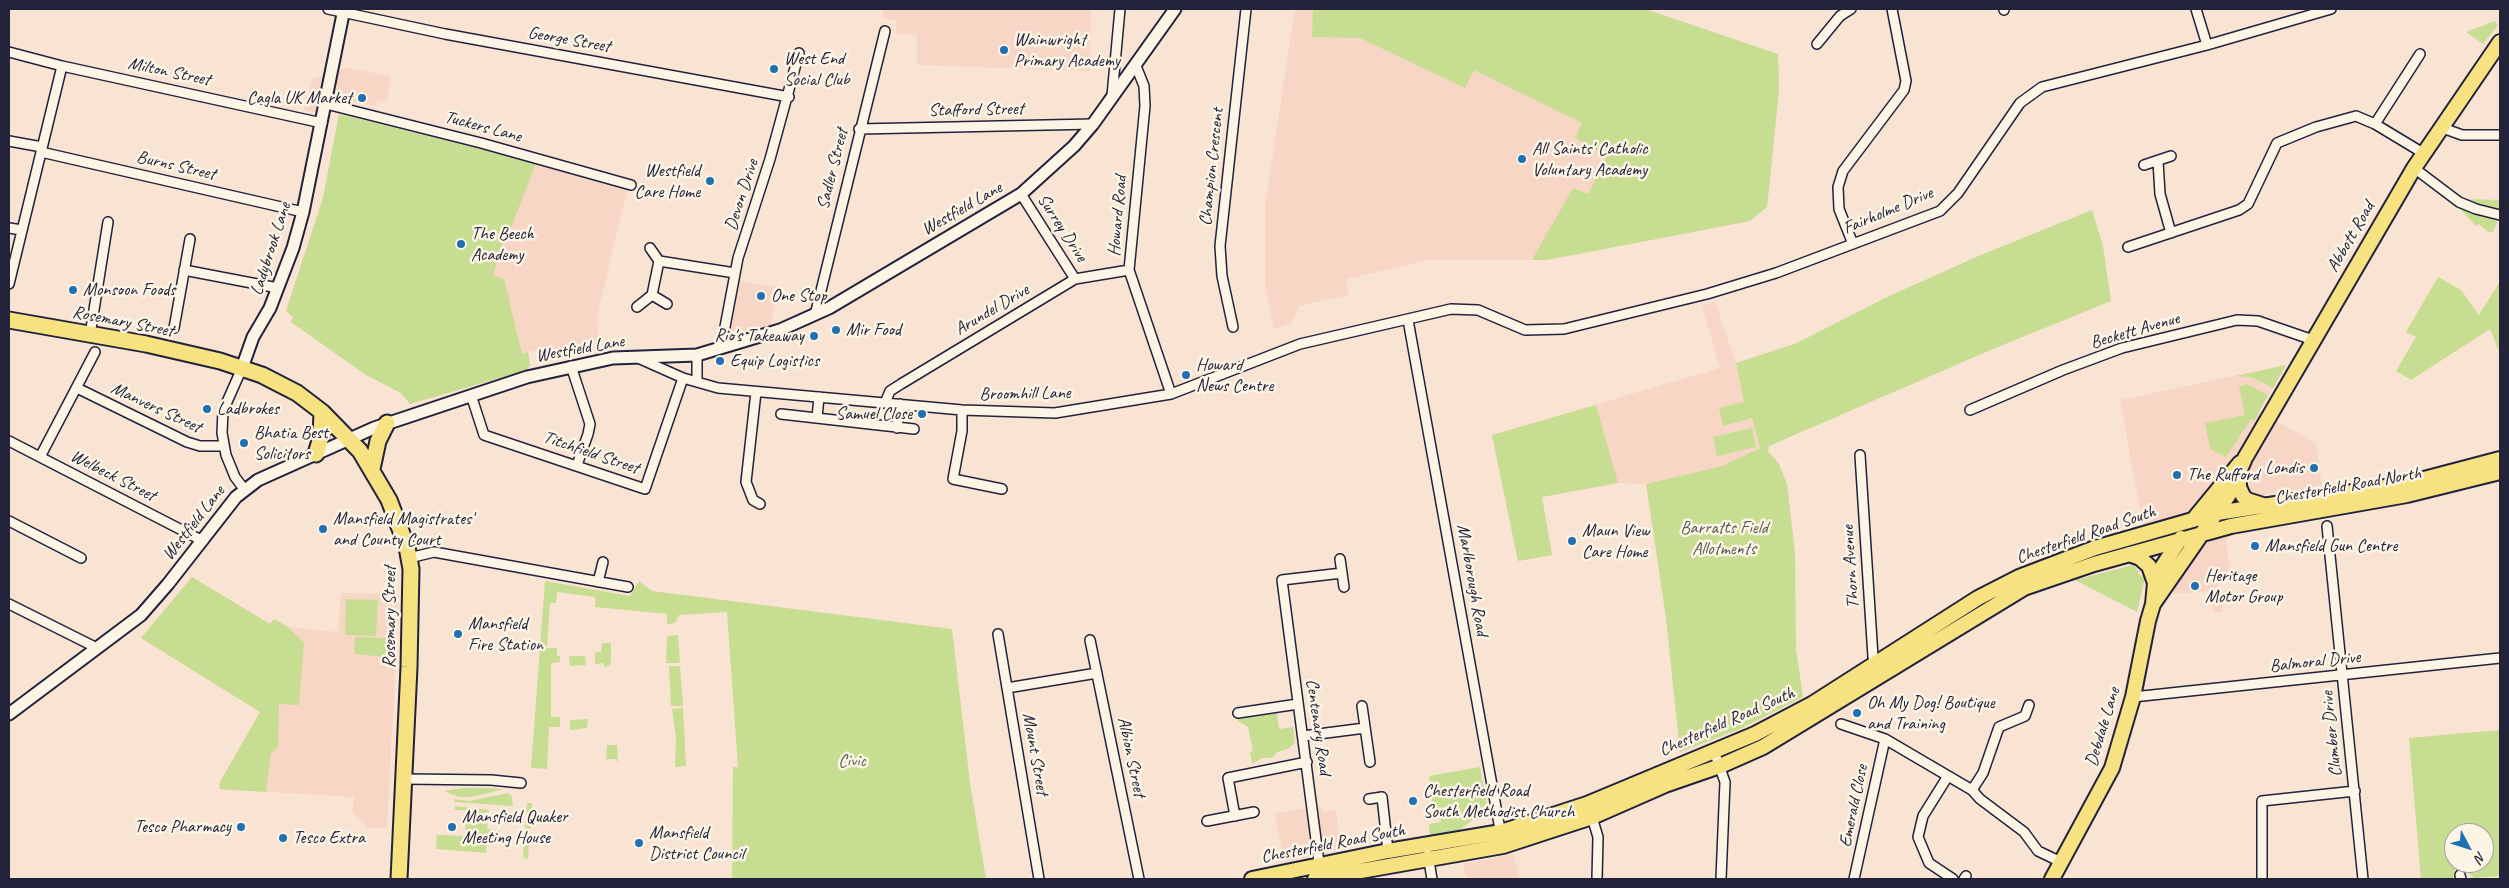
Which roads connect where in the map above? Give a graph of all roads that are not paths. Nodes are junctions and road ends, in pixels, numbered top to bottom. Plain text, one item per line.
1 (328, 9) edge
2 (1120, 9) edge
3 (1175, 9) edge
4 (1246, 9) edge
5 (1852, 9) edge
6 (1892, 9) edge
7 (2196, 9) edge
8 (2326, 9) edge
9 (344, 10) edge
10 (885, 31) dead end
11 (2500, 42) edge
12 (1817, 44) dead end
13 (2207, 45) junction
14 (9, 52) edge
15 (799, 53) dead end
16 (2420, 54) dead end
17 (62, 66) junction
18 (1136, 66) junction
19 (788, 97) junction
20 (1112, 98) junction
21 (326, 104) junction
22 (322, 123) junction
23 (1093, 124) junction
24 (2375, 124) junction
25 (2440, 128) junction
26 (860, 129) junction
27 (2500, 136) edge
28 (9, 141) edge
29 (41, 150) junction
30 (2422, 153) junction
31 (2171, 156) dead end
32 (2158, 161) junction
33 (2144, 165) dead end
34 (2414, 168) junction
35 (631, 185) dead end
36 (1021, 194) junction
37 (303, 212) junction
38 (2500, 215) edge
39 (108, 222) dead end
40 (9, 228) edge
41 (22, 230) junction
42 (2172, 232) junction
43 (190, 239) dead end
44 (1853, 244) junction
45 (2128, 247) dead end
46 (650, 248) dead end
47 (659, 261) junction
48 (184, 270) junction
49 (1129, 270) junction
50 (735, 273) junction
51 (1076, 279) junction
52 (9, 284) edge
53 (278, 288) junction
54 (652, 295) junction
55 (667, 304) dead end
56 (637, 307) dead end
57 (815, 315) junction
58 (9, 320) edge
59 (1408, 320) junction
60 (1233, 327) dead end
61 (174, 328) dead end
62 (90, 335) junction
63 (2313, 340) junction
64 (1300, 344) junction
65 (721, 348) junction
66 (95, 352) dead end
67 (1302, 353) dead end
68 (696, 355) junction
69 (636, 357) junction
70 (571, 366) junction
71 (242, 368) junction
72 (683, 378) junction
73 (697, 382) junction
74 (77, 388) junction
75 (756, 392) junction
76 (1171, 394) junction
77 (471, 395) junction
78 (819, 397) junction
79 (885, 403) junction
80 (900, 404) junction
81 (962, 410) junction
82 (1970, 410) dead end
83 (322, 412) junction
84 (781, 414) dead end
85 (817, 418) junction
86 (387, 423) junction
87 (898, 428) junction
88 (914, 430) dead end
89 (350, 438) junction
90 (9, 441) edge
91 (224, 446) junction
92 (316, 454) junction
93 (1860, 455) dead end
94 (40, 457) junction
95 (2245, 458) junction
96 (2500, 459) edge
97 (577, 465) junction
98 (372, 469) junction
99 (2500, 472) edge
100 (2239, 475) junction
101 (244, 489) junction
102 (1002, 489) dead end
103 (760, 504) dead end
104 (2266, 506) junction
105 (2217, 513) junction
106 (2193, 519) junction
107 (9, 521) edge
108 (2327, 526) dead end
109 (2202, 533) junction
110 (203, 541) junction
111 (2179, 541) junction
112 (2129, 554) junction
113 (81, 558) dead end
114 (409, 558) junction
115 (1340, 559) dead end
116 (603, 562) dead end
117 (1342, 573) junction
118 (598, 582) junction
119 (2155, 583) junction
120 (628, 587) dead end
121 (1344, 587) dead end
122 (9, 604) edge
123 (2153, 604) junction
124 (998, 634) dead end
125 (1090, 640) dead end
126 (97, 648) junction
127 (2500, 658) edge
128 (1882, 668) junction
129 (1097, 674) junction
130 (2342, 676) junction
131 (1007, 688) junction
132 (2133, 697) junction
133 (1298, 704) junction
134 (2029, 705) dead end
135 (1362, 706) dead end
136 (1238, 713) dead end
137 (9, 714) edge
138 (1841, 724) dead end
139 (1365, 728) junction
140 (1303, 736) junction
141 (1885, 739) junction
142 (1714, 751) junction
143 (1307, 762) junction
144 (1370, 762) dead end
145 (1720, 766) junction
146 (1948, 776) junction
147 (404, 779) junction
148 (521, 783) dead end
149 (1972, 790) junction
150 (2355, 791) junction
151 (1369, 799) dead end
152 (1590, 810) junction
153 (1254, 812) dead end
154 (1235, 816) junction
155 (1208, 821) dead end
156 (1502, 839) junction
157 (1388, 851) junction
158 (1427, 851) junction
159 (2061, 862) junction
160 (1318, 874) edge
161 (1260, 878) edge
162 (399, 879) edge
163 (1039, 879) edge
164 (1139, 879) edge
165 (1432, 879) edge
166 (1597, 879) edge
167 (1721, 879) edge
168 (1854, 879) edge
169 (1953, 879) edge
170 (2052, 879) edge
171 (2262, 879) edge
172 (2362, 879) edge

1 - 9 street, George Street
2 - 20 street
3 - 18 street, Westfield Lane
4 - 60 street, Champion Crescent
5 - 12 street
6 - 44 street
7 - 13 street
8 - 13 street, Fairholme Drive
9 - 19 street, George Street
9 - 21 street, Ladybrook Lane
10 - 26 street, Sadler Street
11 - 25 main road, Abbott Road
13 - 44 street, Fairholme Drive
14 - 17 street, Milton Street
15 - 19 street, Devon Drive
16 - 24 street
17 - 22 street, Milton Street
17 - 29 street
18 - 20 street, Westfield Lane
18 - 49 street, Howard Road
19 - 50 street, Devon Drive
20 - 23 street, Westfield Lane
21 - 22 street, Ladybrook Lane
21 - 35 street, Tuckers Lane
22 - 37 street, Ladybrook Lane
23 - 26 street, Stafford Street
23 - 36 street, Westfield Lane
24 - 30 street
24 - 42 street
25 - 27 street
25 - 30 main road, Abbott Road
26 - 57 street, Sadler Street
28 - 29 street, Burns Street
29 - 37 street, Burns Street
29 - 41 street
30 - 34 main road, Abbott Road
31 - 32 street
32 - 33 street
32 - 42 street
34 - 38 street
34 - 63 main road, Abbott Road
36 - 51 street, Surrey Drive
36 - 57 street, Westfield Lane
37 - 53 street, Ladybrook Lane
39 - 62 street
40 - 41 street
41 - 52 street
42 - 45 street
43 - 48 street
44 - 59 street, Fairholme Drive
46 - 47 street
47 - 50 street
47 - 54 street
48 - 53 street
48 - 61 street
49 - 51 street, Arundel Drive
49 - 76 street, Howard Road
50 - 65 street, Devon Drive
51 - 79 street, Arundel Drive
53 - 71 street, Ladybrook Lane
54 - 55 street
54 - 56 street
57 - 65 street, Westfield Lane
58 - 62 highway, Rosemary Street
59 - 64 street, Broomhill Lane
59 - 156 street, Marlborough Road
62 - 71 highway, Rosemary Street
63 - 82 street, Beckett Avenue
63 - 95 main road, Abbott Road
64 - 67 street
64 - 76 street, Broomhill Lane
65 - 68 street, Westfield Lane
66 - 74 street
68 - 69 street, Westfield Lane
68 - 73 street
69 - 70 street, Westfield Lane
69 - 72 street, Broomhill Lane
70 - 77 street, Westfield Lane
70 - 97 street
71 - 83 highway, Rosemary Street
71 - 91 street, Ladybrook Lane
72 - 73 street, Broomhill Lane
72 - 97 street, Titchfield Street
73 - 75 street, Broomhill Lane
74 - 91 street, Manvers Street
74 - 94 street
75 - 78 street, Broomhill Lane
75 - 103 street
76 - 81 street, Broomhill Lane
77 - 86 street, Westfield Lane
77 - 97 street, Titchfield Street
78 - 79 street, Broomhill Lane
78 - 85 street
79 - 80 street, Broomhill Lane
80 - 81 street, Broomhill Lane
80 - 87 street
81 - 102 street
83 - 89 highway, Rosemary Street
83 - 92 highway
84 - 85 street
85 - 87 street
86 - 89 street, Westfield Lane
86 - 98 highway
87 - 88 street
89 - 92 street, Westfield Lane
89 - 98 highway, Rosemary Street
90 - 94 street, Welbeck Street
91 - 101 street, Ladybrook Lane
92 - 101 street, Westfield Lane
93 - 128 street, Thorn Avenue
94 - 110 street, Welbeck Street
95 - 100 main road, Abbott Road
95 - 106 main road, Abbott Road
96 - 104 main road, Chesterfield Road North
98 - 114 highway, Rosemary Street
99 - 109 main road, Chesterfield Road North
100 - 104 main road
100 - 105 main road, Abbott Road
101 - 110 street, Westfield Lane
104 - 105 main road, Chesterfield Road North
105 - 106 main road, Chesterfield Road South
105 - 109 main road, Abbott Road
106 - 111 main road, Abbott Road
106 - 128 main road, Chesterfield Road South
107 - 113 street
108 - 130 street, Clumber Drive
109 - 111 main road, Chesterfield Road South
109 - 123 main road, Debdale Lane
110 - 126 street, Westfield Lane
111 - 112 main road, Chesterfield Road South
111 - 119 main road, Debdale Lane
112 - 119 main road
112 - 128 main road, Chesterfield Road South
114 - 118 street
114 - 147 highway, Rosemary Street
115 - 117 street
116 - 118 street
117 - 121 street
117 - 133 street, Centenary Road
118 - 120 street
119 - 123 main road, Debdale Lane
122 - 126 street
123 - 132 main road, Debdale Lane
124 - 131 street, Mount Street
125 - 129 street, Albion Street
126 - 137 street, Westfield Lane
127 - 130 street, Balmoral Drive
128 - 142 main road, Chesterfield Road South
128 - 145 main road, Chesterfield Road South
129 - 131 street
129 - 164 street, Albion Street
130 - 132 street, Balmoral Drive
130 - 150 street, Clumber Drive
131 - 163 street, Mount Street
132 - 159 main road, Debdale Lane
133 - 136 street
133 - 140 street, Centenary Road
134 - 149 street
135 - 139 street
138 - 141 street
139 - 140 street
139 - 144 street
140 - 143 street, Centenary Road
141 - 146 street
141 - 168 street, Emerald Close
142 - 145 street
142 - 152 main road, Chesterfield Road South
143 - 154 street
143 - 160 street, Centenary Road
145 - 152 main road, Chesterfield Road South
145 - 167 street
146 - 149 street
146 - 169 street
147 - 148 street
147 - 162 highway, Rosemary Street
149 - 159 street
150 - 171 street
150 - 172 street, Clumber Drive
151 - 157 street
152 - 156 main road, Chesterfield Road South
152 - 166 street
153 - 154 street
154 - 155 street
156 - 158 main road, Chesterfield Road South
157 - 158 main road, Chesterfield Road South
157 - 160 main road, Chesterfield Road South
158 - 160 main road, Chesterfield Road South
158 - 165 street
159 - 170 main road, Debdale Lane
160 - 161 main road, Chesterfield Road South

